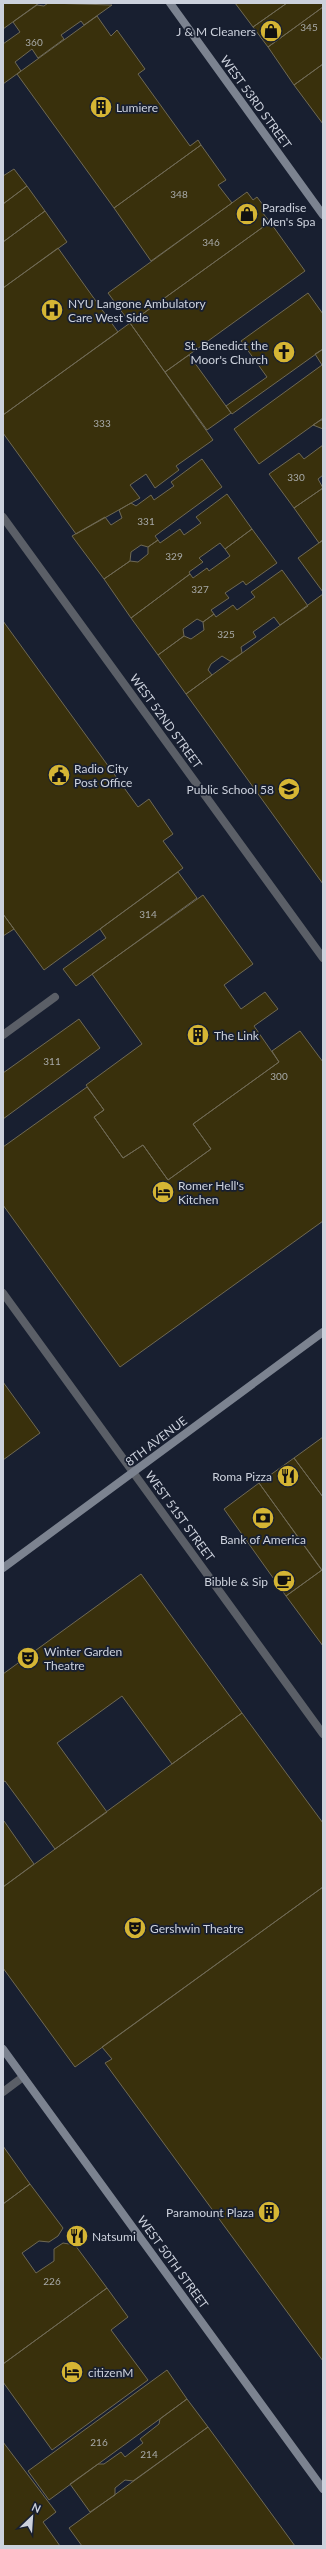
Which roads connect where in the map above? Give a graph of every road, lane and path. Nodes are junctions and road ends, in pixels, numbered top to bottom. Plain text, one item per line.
1 (170, 3) edge
2 (323, 215) edge
3 (3, 517) edge
4 (323, 958) edge
5 (55, 997) dead end
6 (3, 1035) edge
7 (3, 1293) edge
8 (323, 1332) edge
9 (134, 1473) junction
10 (3, 1568) edge
11 (323, 1734) edge
12 (3, 2049) edge
13 (23, 2077) junction
14 (3, 2092) edge
15 (323, 2489) edge

1 - 2 main road, WEST 53RD STREET
3 - 4 street, WEST 52ND STREET
5 - 6 street
7 - 9 street, WEST 51ST STREET
8 - 9 main road, 8TH AVENUE
9 - 10 main road, 8TH AVENUE
9 - 11 street, WEST 51ST STREET
12 - 13 main road, WEST 50TH STREET
13 - 14 street
13 - 15 main road, WEST 50TH STREET

